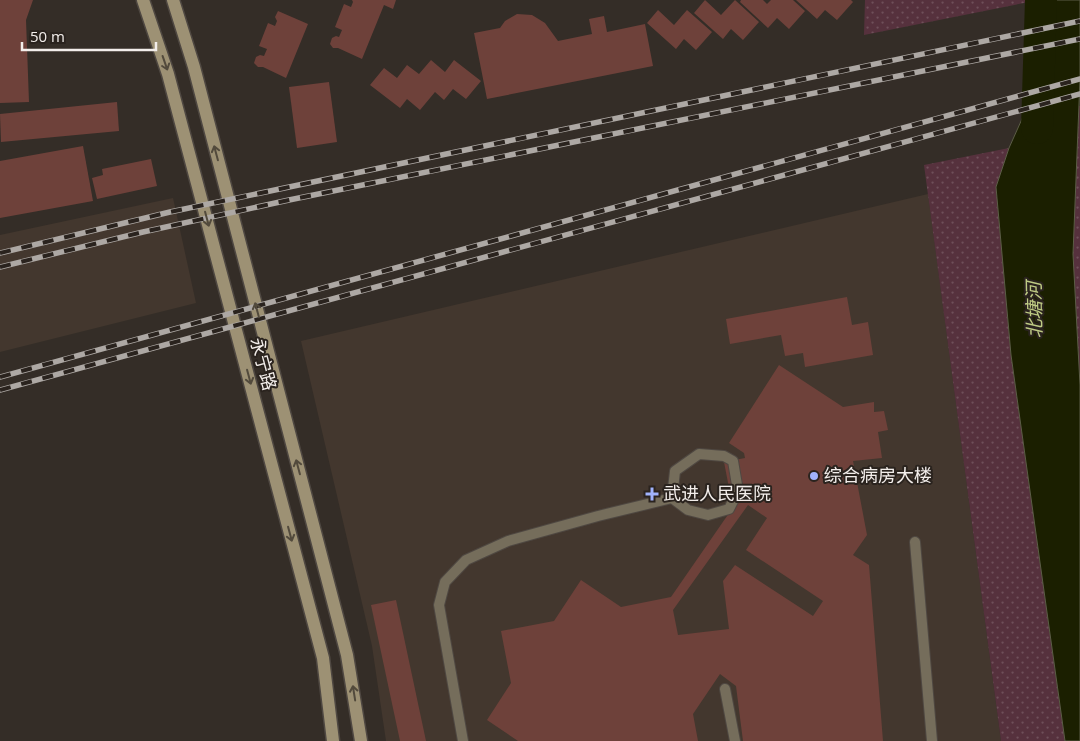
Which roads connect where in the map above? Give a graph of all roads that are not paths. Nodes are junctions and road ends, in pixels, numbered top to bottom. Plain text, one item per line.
1 (143, 0) edge
2 (173, 0) edge
3 (672, 498) junction
4 (915, 542) dead end
5 (725, 689) dead end
6 (333, 741) edge
7 (360, 741) edge
8 (463, 741) edge
9 (734, 741) edge
10 (932, 741) edge

1 -> 6 main road, 永宁路
7 -> 2 main road, 永宁路
3 - 3 lane
3 - 8 lane
4 - 10 lane
5 - 9 lane

